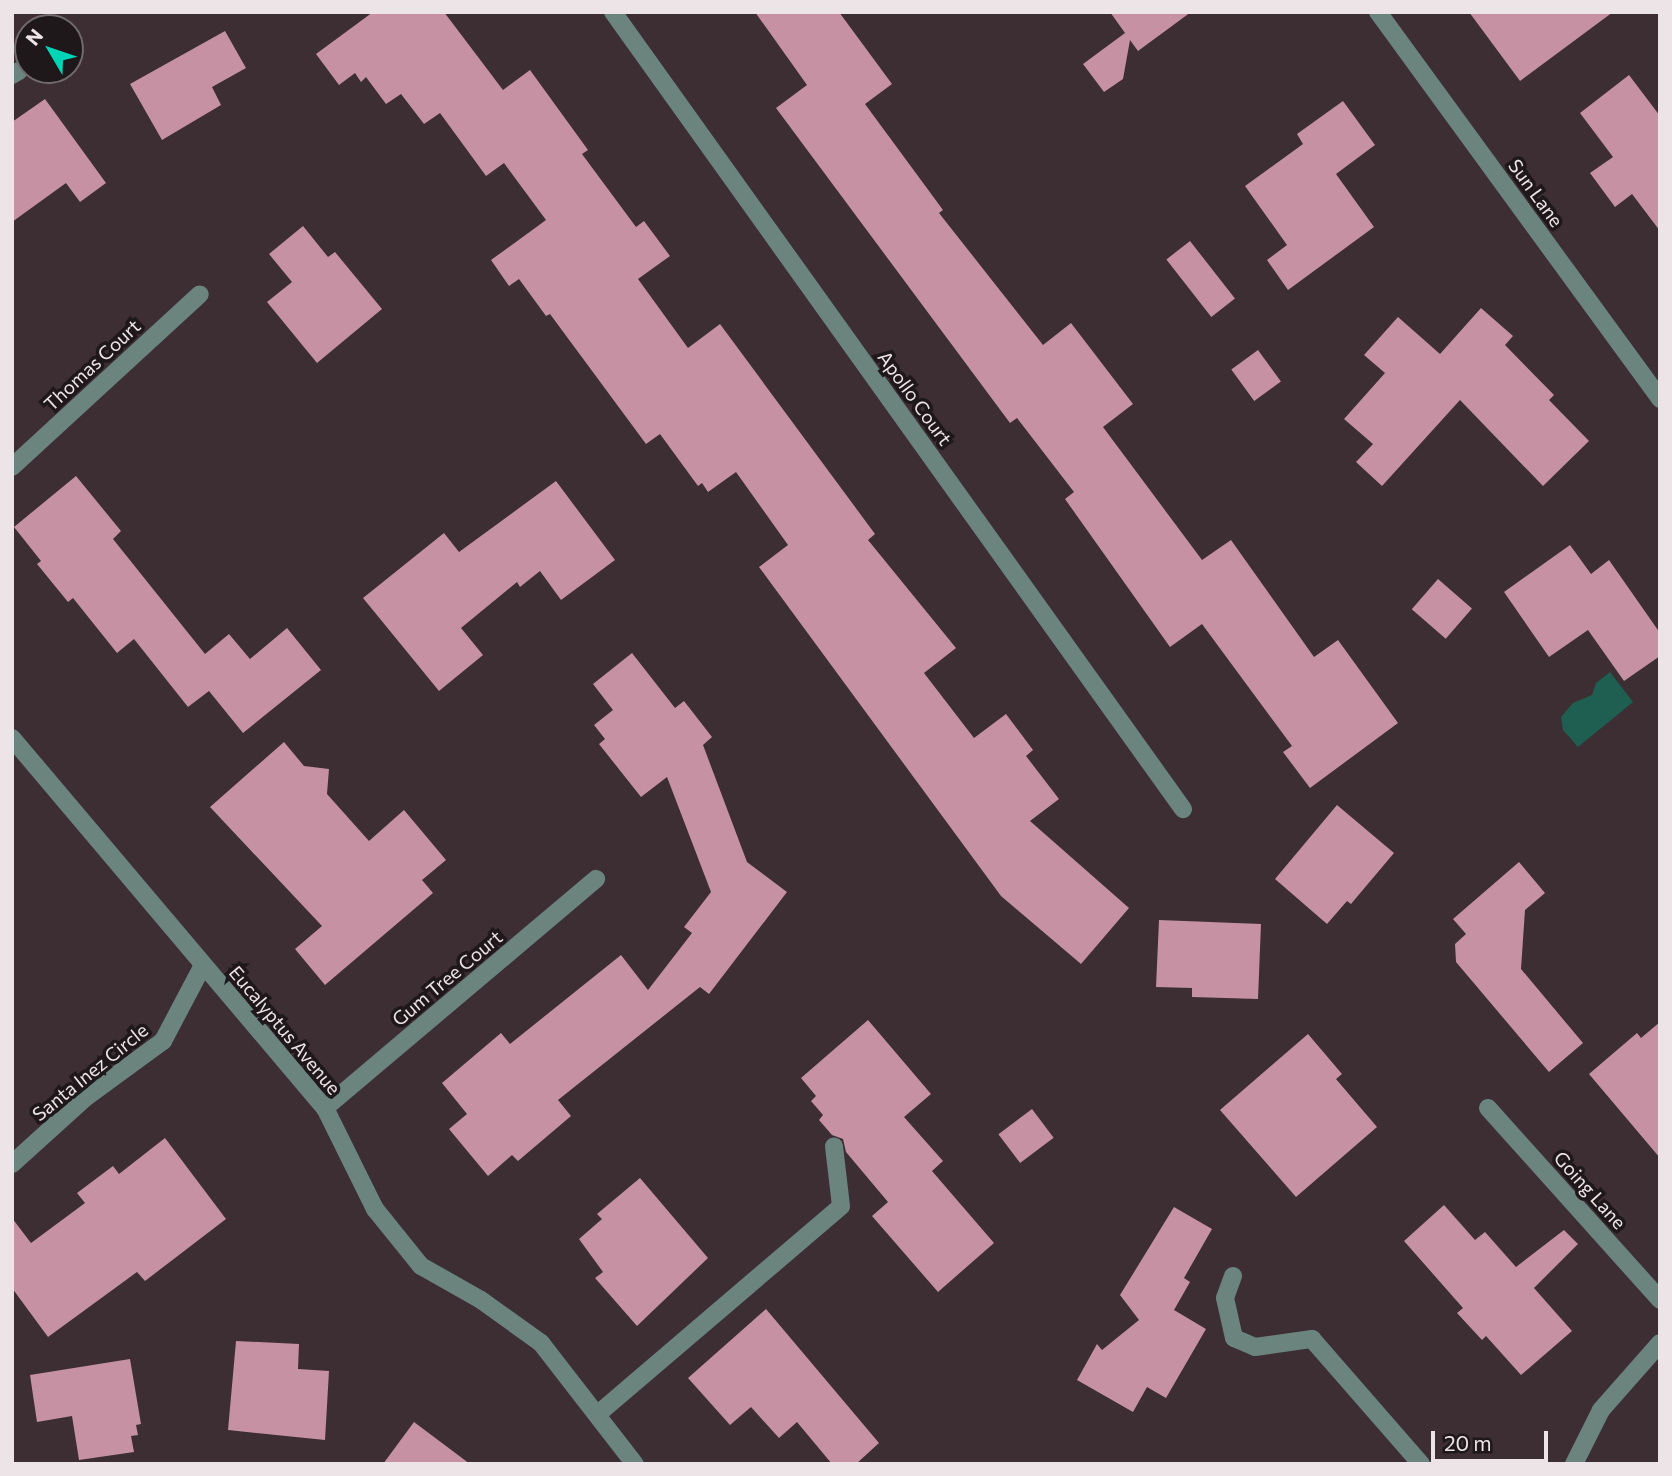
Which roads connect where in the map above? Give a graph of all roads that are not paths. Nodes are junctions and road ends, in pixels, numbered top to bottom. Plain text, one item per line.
1 (613, 12) edge
2 (1378, 12) edge
3 (201, 294) dead end
4 (1660, 398) edge
5 (12, 467) edge
6 (12, 738) edge
7 (1183, 809) dead end
8 (596, 879) dead end
9 (202, 967) junction
10 (325, 1108) junction
11 (1488, 1108) dead end
12 (834, 1146) dead end
13 (12, 1164) edge
14 (1233, 1276) dead end
15 (1660, 1300) edge
16 (1660, 1343) edge
17 (598, 1413) junction
18 (635, 1464) edge
19 (1421, 1464) edge
20 (1574, 1464) edge

1 - 7 street, Apollo Court
2 - 4 street, Sun Lane
3 - 5 street, Thomas Court
6 - 9 street, Eucalyptus Avenue
8 - 10 street, Gum Tree Court
9 - 10 street, Eucalyptus Avenue
9 - 13 street, Santa Inez Circle
10 - 17 street, Eucalyptus Avenue
11 - 15 street, Going Lane
12 - 17 street
14 - 19 street
16 - 20 street
17 - 18 street, Eucalyptus Avenue

